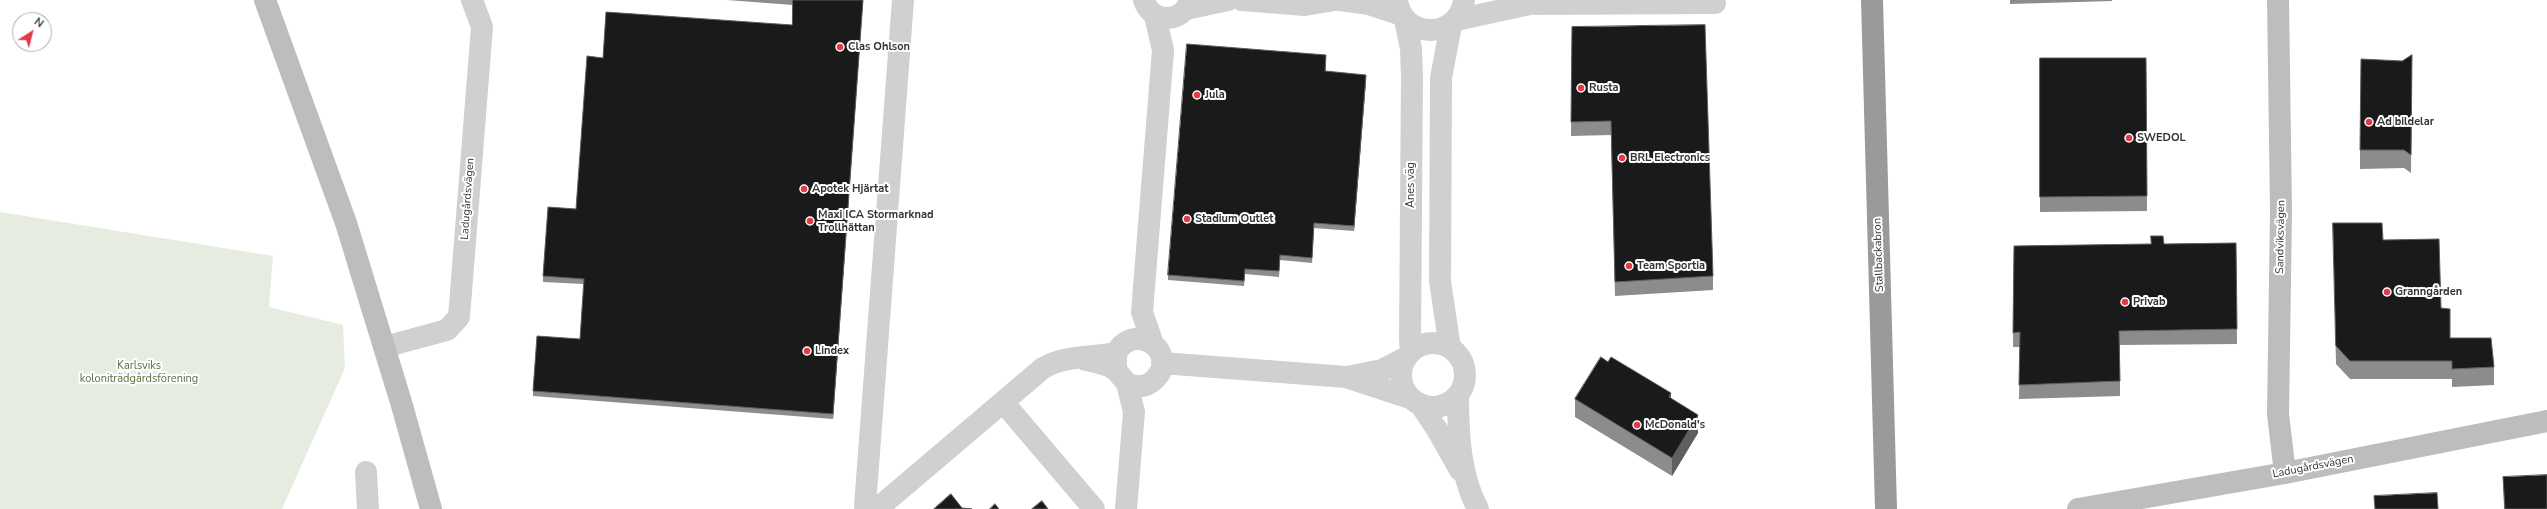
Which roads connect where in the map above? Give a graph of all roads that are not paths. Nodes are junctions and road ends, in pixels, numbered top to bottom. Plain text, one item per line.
1 (266, 0) edge
2 (472, 0) edge
3 (903, 0) edge
4 (1228, 0) edge
5 (1242, 0) edge
6 (1334, 0) edge
7 (1340, 0) edge
8 (1464, 0) edge
9 (1872, 0) edge
10 (2278, 0) edge
11 (1524, 2) edge
12 (1715, 3) dead end
13 (1145, 5) edge
14 (1186, 8) edge
15 (1401, 12) edge
16 (1453, 22) junction
17 (1163, 50) junction
18 (1142, 312) junction
19 (1153, 344) junction
20 (384, 347) junction
21 (1450, 348) junction
22 (1409, 354) junction
23 (1122, 362) junction
24 (1162, 363) junction
25 (1346, 377) junction
26 (1150, 383) junction
27 (1458, 396) junction
28 (1415, 401) junction
29 (1003, 402) junction
30 (1134, 412) junction
31 (2547, 421) edge
32 (366, 472) dead end
33 (2285, 473) junction
34 (1468, 485) junction
35 (368, 509) edge
36 (431, 509) edge
37 (868, 509) edge
38 (877, 509) edge
39 (1094, 509) edge
40 (1126, 509) edge
41 (1478, 509) edge
42 (1886, 509) edge
43 (2078, 509) edge

1 - 20 street
2 - 20 street, Ladugårdsvägen
3 - 37 street
4 - 14 street
5 - 6 street
7 - 15 street
8 - 16 street
9 - 42 highway, Stallbackabron
10 - 33 street, Sandviksvägen
11 - 12 street
11 - 16 street
13 - 14 street
13 - 17 street
14 - 17 street
15 - 16 street
15 - 22 street, Anes väg
16 - 21 street
17 - 18 street
18 - 19 street
18 - 23 street
19 - 23 street
19 - 24 street
20 - 36 street
21 - 22 street
21 - 27 street
22 - 25 street
22 - 28 street
23 - 26 street
23 - 29 street
23 - 30 street
24 - 25 street
24 - 26 street
25 - 28 street
26 - 30 street
27 - 28 street
27 - 34 street
28 - 34 street
29 - 38 street
29 - 39 street
30 - 40 street
31 - 33 street, Ladugårdsvägen
32 - 35 street
33 - 43 street, Ladugårdsvägen
34 - 41 street

